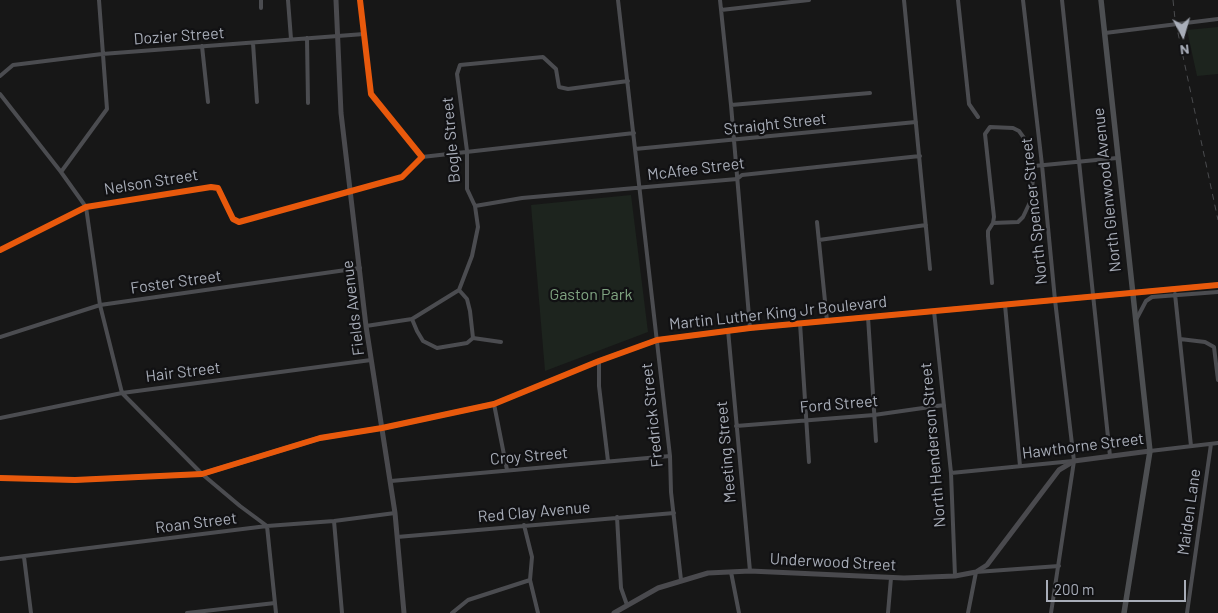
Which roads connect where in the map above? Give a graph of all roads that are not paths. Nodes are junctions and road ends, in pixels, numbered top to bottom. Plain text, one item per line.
1 (99, 0) edge
2 (261, 0) edge
3 (288, 0) edge
4 (336, 0) edge
5 (360, 0) edge
6 (618, 0) edge
7 (720, 0) edge
8 (809, 0) edge
9 (904, 0) edge
10 (958, 0) edge
11 (1023, 0) edge
12 (1062, 0) edge
13 (1101, 0) edge
14 (261, 8) dead end
15 (721, 10) junction
16 (1218, 19) edge
17 (1105, 32) junction
18 (364, 34) junction
19 (338, 36) junction
20 (307, 38) junction
21 (291, 39) junction
22 (253, 43) junction
23 (202, 46) junction
24 (102, 54) junction
25 (0, 76) edge
26 (628, 81) junction
27 (870, 92) dead end
28 (0, 94) edge
29 (208, 102) dead end
30 (257, 102) dead end
31 (308, 103) dead end
32 (731, 105) junction
33 (978, 118) dead end
34 (916, 122) junction
35 (634, 133) junction
36 (734, 140) junction
37 (635, 149) junction
38 (467, 151) junction
39 (920, 156) junction
40 (422, 157) junction
41 (1117, 158) junction
42 (1079, 161) junction
43 (1042, 165) junction
44 (1034, 166) junction
45 (61, 172) junction
46 (737, 180) junction
47 (640, 188) junction
48 (351, 191) junction
49 (475, 206) junction
50 (86, 207) junction
51 (817, 222) dead end
52 (993, 223) junction
53 (926, 225) junction
54 (819, 240) junction
55 (0, 250) edge
56 (360, 268) junction
57 (930, 269) dead end
58 (992, 283) dead end
59 (1218, 286) edge
60 (459, 290) junction
61 (1218, 292) edge
62 (1133, 293) junction
63 (1175, 294) junction
64 (1093, 296) junction
65 (1055, 300) junction
66 (1005, 304) junction
67 (100, 305) junction
68 (934, 311) junction
69 (868, 317) junction
70 (412, 319) junction
71 (1136, 320) junction
72 (827, 321) junction
73 (800, 323) junction
74 (366, 326) junction
75 (750, 328) junction
76 (728, 330) junction
77 (0, 337) edge
78 (473, 338) junction
79 (1180, 339) junction
80 (657, 340) junction
81 (501, 342) dead end
82 (371, 360) junction
83 (599, 360) junction
84 (1218, 380) edge
85 (122, 393) junction
86 (494, 404) junction
87 (944, 405) junction
88 (874, 415) junction
89 (0, 418) edge
90 (806, 419) junction
91 (736, 426) junction
92 (382, 428) junction
93 (876, 441) dead end
94 (1218, 443) edge
95 (1211, 444) junction
96 (1191, 446) junction
97 (1150, 452) junction
98 (670, 456) junction
99 (1110, 456) junction
100 (608, 461) junction
101 (1074, 461) junction
102 (809, 462) dead end
103 (1020, 466) junction
104 (507, 470) junction
105 (951, 473) junction
106 (202, 474) junction
107 (0, 478) edge
108 (390, 481) junction
109 (395, 513) junction
110 (674, 513) junction
111 (616, 517) junction
112 (334, 521) junction
113 (524, 525) junction
114 (267, 526) junction
115 (397, 537) junction
116 (24, 557) junction
117 (0, 559) edge
118 (1059, 566) junction
119 (750, 571) junction
120 (731, 572) junction
121 (976, 572) junction
122 (955, 576) junction
123 (891, 578) junction
124 (530, 580) junction
125 (680, 580) junction
126 (275, 603) junction
127 (627, 605) junction
128 (31, 613) edge
129 (187, 613) edge
130 (276, 613) edge
131 (342, 613) edge
132 (404, 613) edge
133 (452, 613) edge
134 (538, 613) edge
135 (614, 613) edge
136 (739, 613) edge
137 (888, 613) edge
138 (968, 613) edge
139 (1051, 613) edge
140 (1124, 613) edge
141 (1187, 613) edge

1 - 24 street
2 - 14 street
3 - 21 street
4 - 19 street, Fields Avenue
5 - 18 street
6 - 26 street, Fredrick Street
7 - 15 street
8 - 15 street
9 - 34 street
10 - 33 street
11 - 43 street, North Spencer Street
12 - 42 street
13 - 17 main road, North Glenwood Avenue
15 - 32 street
16 - 17 street
17 - 41 main road, North Glenwood Avenue
18 - 19 street, Dozier Street
18 - 40 street
19 - 20 street, Dozier Street
19 - 48 street, Fields Avenue
20 - 21 street, Dozier Street
20 - 31 street
21 - 22 street, Dozier Street
22 - 23 street, Dozier Street
22 - 30 street
23 - 24 street, Dozier Street
23 - 29 street
24 - 25 street, Dozier Street
24 - 45 street
26 - 35 street, Fredrick Street
26 - 38 street, Bogle Street
27 - 32 street
28 - 45 street
32 - 36 street
34 - 36 street, Straight Street
34 - 39 street
35 - 37 street, Fredrick Street
35 - 38 street
36 - 37 street, Straight Street
36 - 46 street
37 - 47 street, Fredrick Street
38 - 40 street
38 - 49 street, Bogle Street
39 - 46 street, McAfee Street
39 - 53 street
40 - 48 street
41 - 42 street
41 - 62 main road, North Glenwood Avenue
42 - 43 street
42 - 64 street
43 - 44 street
43 - 65 street, North Spencer Street
44 - 52 street
44 - 52 street
45 - 50 street
46 - 47 street, McAfee Street
46 - 75 street
47 - 49 street, McAfee Street
47 - 80 street, Fredrick Street
48 - 50 street, Nelson Street
48 - 56 street, Fields Avenue
49 - 60 street, Bogle Street
50 - 55 street, Nelson Street
50 - 67 street
51 - 54 street
52 - 58 street
53 - 54 street
53 - 57 street
54 - 72 street
56 - 67 street, Foster Street
56 - 74 street, Fields Avenue
59 - 62 street, Martin Luther King Jr Boulevard
60 - 70 street
60 - 78 street
61 - 63 street
62 - 64 street, Martin Luther King Jr Boulevard
62 - 71 main road, North Glenwood Avenue
63 - 71 street
63 - 79 street
64 - 65 street, Martin Luther King Jr Boulevard
64 - 99 street
65 - 66 street, Martin Luther King Jr Boulevard
65 - 101 street, North Spencer Street
66 - 68 street, Martin Luther King Jr Boulevard
66 - 103 street
67 - 77 street, Foster Street
67 - 85 street
68 - 69 street, Martin Luther King Jr Boulevard
68 - 87 street, North Henderson Street
69 - 72 street, Martin Luther King Jr Boulevard
69 - 88 street
70 - 74 street
70 - 78 street
71 - 97 main road, North Glenwood Avenue
72 - 73 street, Martin Luther King Jr Boulevard
73 - 75 street, Martin Luther King Jr Boulevard
73 - 90 street
74 - 82 street, Fields Avenue
75 - 76 street, Martin Luther King Jr Boulevard
76 - 80 street, Martin Luther King Jr Boulevard
76 - 91 street, Meeting Street
78 - 81 street
79 - 84 street
79 - 96 street
80 - 83 street, Martin Luther King Jr Boulevard
80 - 98 street, Fredrick Street
82 - 85 street, Hair Street
82 - 92 street, Fields Avenue
83 - 86 street, Martin Luther King Jr Boulevard
83 - 100 street
85 - 89 street, Hair Street
85 - 106 street
86 - 92 street, Martin Luther King Jr Boulevard
86 - 104 street
87 - 88 street, Ford Street
87 - 105 street, North Henderson Street
88 - 90 street, Ford Street
88 - 93 street
90 - 91 street, Ford Street
90 - 102 street
91 - 119 street, Meeting Street
92 - 106 street, Martin Luther King Jr Boulevard
92 - 108 street, Fields Avenue
94 - 95 street, Hawthorne Street
95 - 96 street, Hawthorne Street
95 - 141 street, Maiden Lane
96 - 97 street, Hawthorne Street
97 - 99 street, Hawthorne Street
97 - 140 main road, North Glenwood Avenue
98 - 100 street, Croy Street
98 - 110 street, Fredrick Street
99 - 101 street, Hawthorne Street
100 - 104 street, Croy Street
101 - 103 street, Hawthorne Street
101 - 118 street, North Spencer Street
101 - 121 street
103 - 105 street, Hawthorne Street
104 - 108 street, Croy Street
105 - 122 street, North Henderson Street
106 - 107 street, Martin Luther King Jr Boulevard
106 - 114 street
108 - 109 street, Fields Avenue
109 - 112 street, Roan Street
109 - 115 street, Fields Avenue
110 - 111 street, Red Clay Avenue
110 - 125 street, Fredrick Street
111 - 113 street, Red Clay Avenue
111 - 127 street
112 - 114 street, Roan Street
112 - 131 street
113 - 115 street, Red Clay Avenue
113 - 124 street
114 - 116 street, Roan Street
114 - 126 street
115 - 132 street, Fields Avenue
116 - 117 street, Roan Street
116 - 128 street
118 - 121 street, Underwood Street
118 - 139 street, North Spencer Street
119 - 120 street, Underwood Street
119 - 123 street, Underwood Street
120 - 125 street, Underwood Street
120 - 136 street
121 - 122 street, Underwood Street
121 - 138 street
122 - 123 street, Underwood Street
123 - 137 street
124 - 133 street
124 - 134 street
125 - 127 street, Underwood Street
126 - 129 street
126 - 130 street
127 - 135 street, Underwood Street

